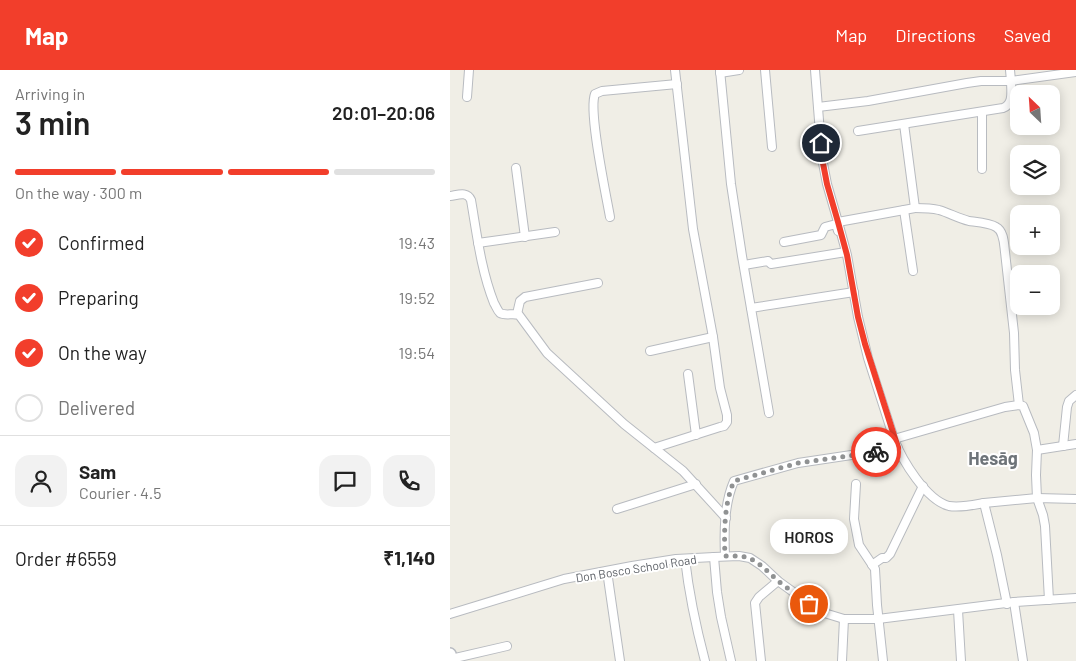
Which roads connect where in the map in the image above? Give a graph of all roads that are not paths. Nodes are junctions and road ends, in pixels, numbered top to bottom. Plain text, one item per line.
1 (469, 70) edge
2 (675, 70) edge
3 (739, 70) edge
4 (765, 70) edge
5 (816, 70) edge
6 (1010, 70) edge
7 (720, 72) edge
8 (1076, 72) edge
9 (1011, 81) junction
10 (677, 84) junction
11 (467, 98) dead end
12 (818, 108) junction
13 (982, 112) junction
14 (904, 124) junction
15 (858, 131) dead end
16 (772, 147) dead end
17 (516, 168) dead end
18 (982, 169) dead end
19 (450, 196) edge
20 (915, 208) junction
21 (904, 210) junction
22 (610, 217) dead end
23 (838, 222) junction
24 (841, 231) junction
25 (555, 232) dead end
26 (525, 236) junction
27 (784, 242) dead end
28 (478, 243) junction
29 (846, 252) junction
30 (744, 265) junction
31 (913, 271) dead end
32 (598, 284) dead end
33 (854, 292) junction
34 (751, 308) junction
35 (517, 314) junction
36 (713, 337) junction
37 (650, 351) dead end
38 (688, 374) dead end
39 (1076, 395) edge
40 (1019, 405) junction
41 (769, 413) dead end
42 (696, 435) junction
43 (894, 439) junction
44 (1076, 444) edge
45 (1064, 446) junction
46 (654, 448) junction
47 (898, 448) junction
48 (1037, 450) junction
49 (696, 484) junction
50 (856, 484) dead end
51 (923, 486) junction
52 (1037, 498) junction
53 (1076, 499) edge
54 (984, 503) junction
55 (617, 509) dead end
56 (726, 518) junction
57 (725, 556) junction
58 (714, 557) junction
59 (685, 559) junction
60 (872, 565) junction
61 (607, 571) junction
62 (778, 581) junction
63 (1076, 598) edge
64 (1049, 600) junction
65 (1011, 603) junction
66 (958, 610) junction
67 (450, 614) edge
68 (844, 619) junction
69 (878, 619) junction
70 (507, 646) dead end
71 (451, 658) edge
72 (620, 661) edge
73 (705, 661) edge
74 (731, 661) edge
75 (761, 661) edge
76 (842, 661) edge
77 (883, 661) edge
78 (961, 661) edge
79 (1023, 661) edge

1 - 11 street
2 - 10 street
3 - 7 street
4 - 16 street
5 - 12 street
6 - 9 street
7 - 30 street
8 - 9 street
9 - 12 street
9 - 13 street
10 - 22 street
10 - 36 street
12 - 23 street
13 - 14 street
13 - 18 street
14 - 15 street
14 - 20 street
17 - 26 street
19 - 28 street
20 - 21 street
20 - 40 street
21 - 23 street
21 - 31 street
23 - 24 street
24 - 27 street
24 - 29 street
25 - 26 street
26 - 28 street
28 - 35 street
29 - 30 street
29 - 33 street
30 - 34 street
32 - 35 street
33 - 34 street
33 - 43 street
34 - 41 street
35 - 46 street
36 - 37 street
36 - 42 street
38 - 42 street
39 - 45 street
40 - 43 street
40 - 48 street
42 - 46 street
43 - 47 street
44 - 45 street
45 - 48 street
46 - 49 street
47 - 51 street
47 - 56 street
48 - 52 street
49 - 55 street
49 - 56 street
50 - 60 street
51 - 54 street
51 - 60 street
52 - 53 street
52 - 54 street
52 - 64 street
54 - 65 street
56 - 57 street
57 - 58 street, Don Bosco School Road
57 - 62 street, Don Bosco School Road
58 - 59 street, Don Bosco School Road
58 - 74 street
59 - 61 street, Don Bosco School Road
59 - 73 street
60 - 69 street
61 - 67 street, Don Bosco School Road
61 - 72 street
62 - 68 street, Don Bosco School Road
62 - 75 street
63 - 64 street, Don Bosco School Road
64 - 65 street, Don Bosco School Road
65 - 66 street, Don Bosco School Road
65 - 79 street
66 - 69 street, Don Bosco School Road
66 - 78 street
68 - 69 street, Don Bosco School Road
68 - 76 street
69 - 77 street
70 - 71 street

